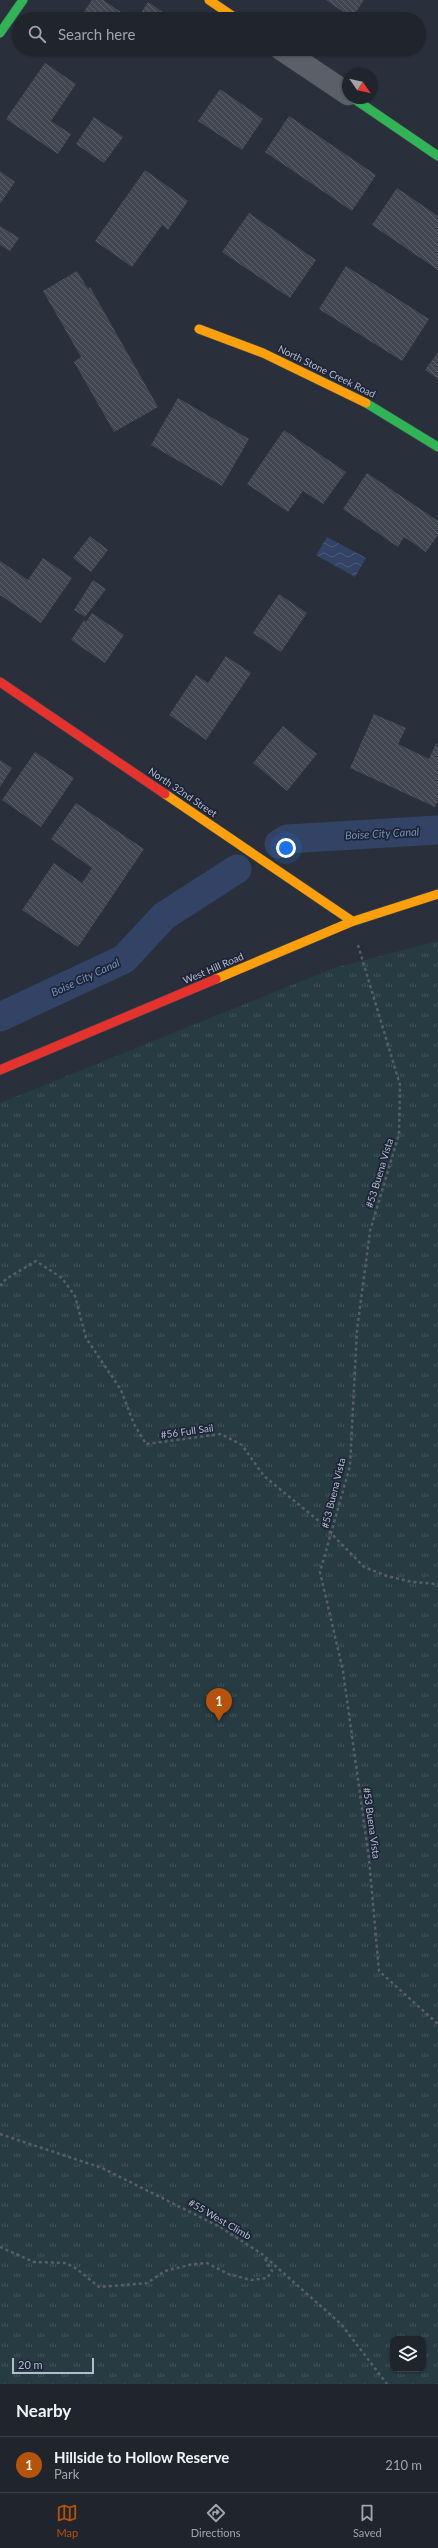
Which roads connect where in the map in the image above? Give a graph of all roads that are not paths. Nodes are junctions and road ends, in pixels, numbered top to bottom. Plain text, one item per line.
1 (23, 0) edge
2 (209, 0) edge
3 (15, 12) edge
4 (227, 12) edge
5 (12, 16) edge
6 (0, 33) edge
7 (291, 56) edge
8 (342, 90) edge
9 (362, 104) edge
10 (438, 156) edge
11 (199, 329) dead end
12 (438, 447) edge
13 (0, 682) edge
14 (438, 894) edge
15 (352, 922) junction
16 (0, 1070) edge

1 - 3 street
2 - 4 street
5 - 6 street
7 - 8 street
9 - 10 street
11 - 12 street, North Stone Creek Road
13 - 15 street, North 32nd Street
14 - 15 street, West Hill Road
15 - 16 street, West Hill Road

